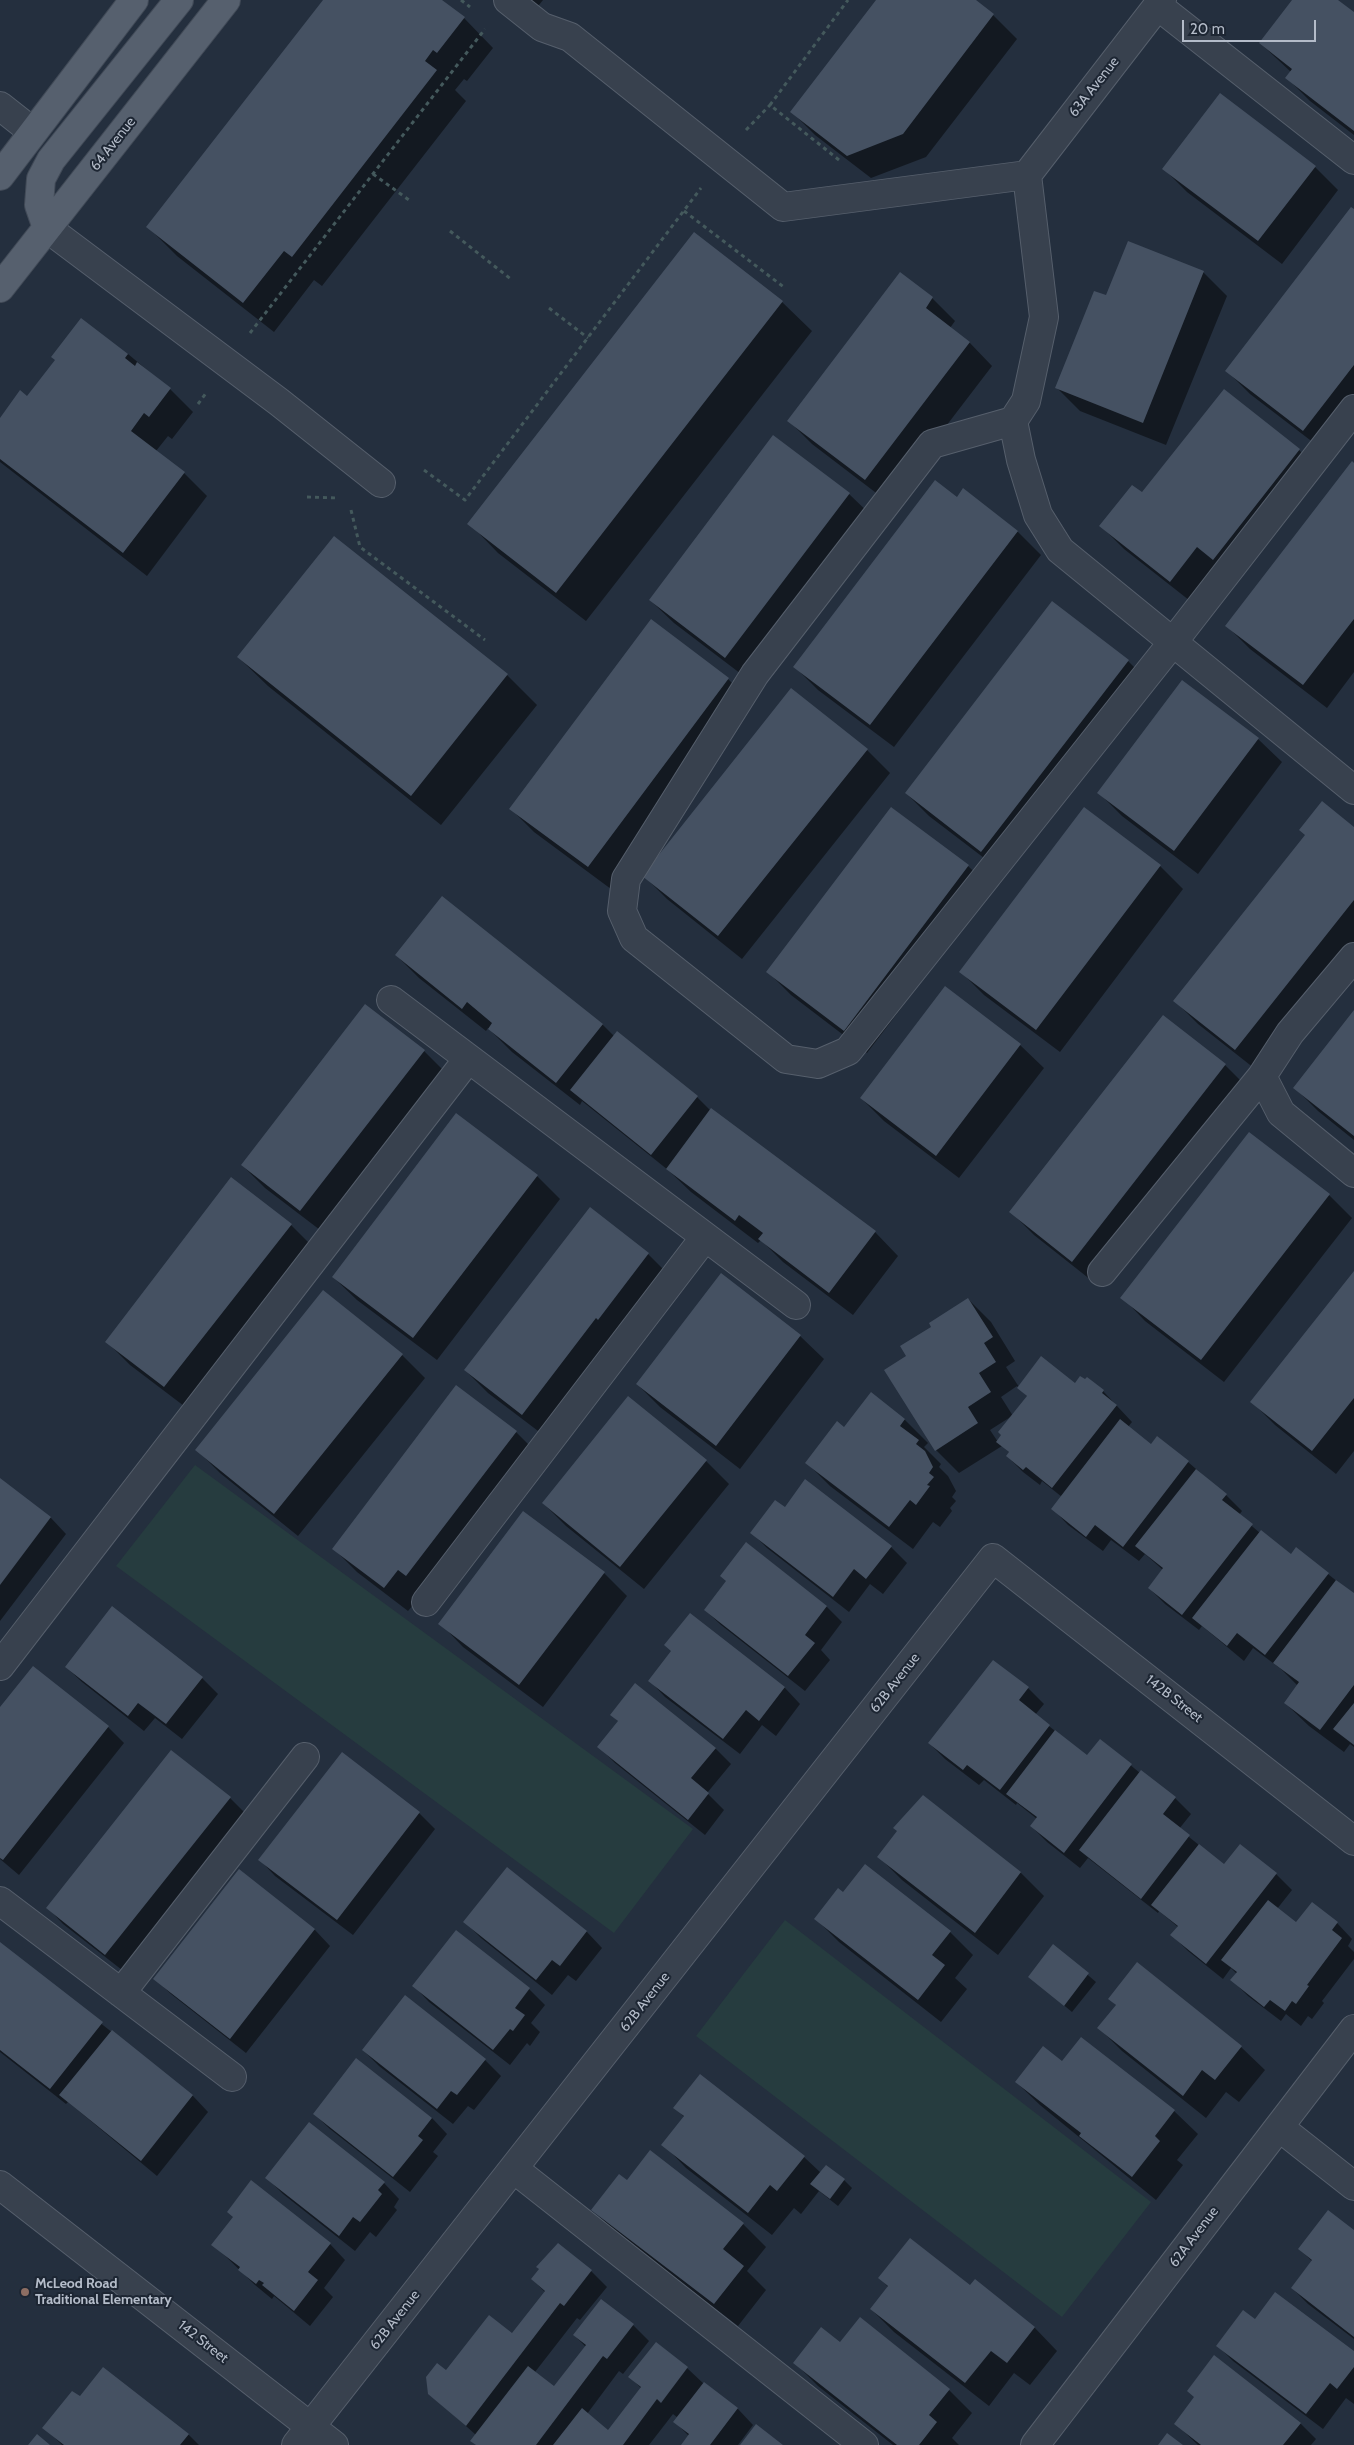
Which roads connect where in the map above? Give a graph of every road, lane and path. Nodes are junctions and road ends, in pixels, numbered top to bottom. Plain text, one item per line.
1 (134, 0) edge
2 (179, 0) edge
3 (226, 0) edge
4 (508, 0) edge
5 (848, 0) edge
6 (1160, 3) edge
7 (490, 22) dead end
8 (770, 105) junction
9 (0, 106) edge
10 (34, 132) junction
11 (743, 135) dead end
12 (1354, 160) edge
13 (847, 166) dead end
14 (373, 174) junction
15 (1027, 175) junction
16 (0, 176) edge
17 (705, 183) dead end
18 (408, 200) dead end
19 (684, 211) junction
20 (47, 228) junction
21 (450, 231) dead end
22 (512, 280) dead end
23 (0, 288) edge
24 (785, 288) dead end
25 (549, 308) dead end
26 (248, 337) dead end
27 (588, 338) junction
28 (1354, 409) edge
29 (1013, 421) junction
30 (424, 470) dead end
31 (381, 483) dead end
32 (307, 497) dead end
33 (341, 498) dead end
34 (351, 507) dead end
35 (485, 640) dead end
36 (1173, 642) junction
37 (1354, 790) edge
38 (1354, 957) edge
39 (391, 1000) dead end
40 (468, 1059) junction
41 (1262, 1076) junction
42 (1354, 1173) edge
43 (705, 1237) junction
44 (1102, 1272) dead end
45 (796, 1305) dead end
46 (993, 1558) joint
47 (426, 1602) dead end
48 (0, 1666) edge
49 (305, 1758) dead end
50 (1354, 1841) edge
51 (0, 1901) edge
52 (121, 1993) junction
53 (1354, 2029) edge
54 (232, 2077) dead end
55 (1278, 2127) junction
56 (514, 2169) junction
57 (0, 2184) edge
58 (1354, 2186) edge
59 (303, 2436) edge
60 (334, 2445) edge
61 (864, 2445) edge
62 (1035, 2445) edge

1 - 10 main road
2 - 20 main road
3 - 20 main road, 64 Avenue
4 - 15 street
5 - 8 path
6 - 12 street
6 - 15 street, 63A Avenue
7 - 14 path
8 - 11 path
8 - 13 path
9 - 10 street
10 - 16 main road
14 - 18 path
14 - 26 path
15 - 29 street
17 - 19 path
19 - 24 path
19 - 27 path
20 - 23 main road, 64 Avenue
20 - 31 street
21 - 22 path
25 - 27 path
27 - 30 path
28 - 36 street
29 - 36 street
29 - 36 street
32 - 33 path
34 - 35 path
36 - 37 street
38 - 41 street
39 - 40 street
40 - 43 street
40 - 48 street
41 - 42 street
41 - 44 street
43 - 45 street
43 - 47 street
46 - 50 street, 142B Street
46 - 56 street, 62B Avenue
49 - 52 street
51 - 52 street
52 - 54 street
53 - 55 street, 62A Avenue
55 - 58 street
55 - 62 street, 62A Avenue
56 - 59 street, 62B Avenue
56 - 61 street
57 - 59 street, 142 Street
59 - 60 street, 142 Street

